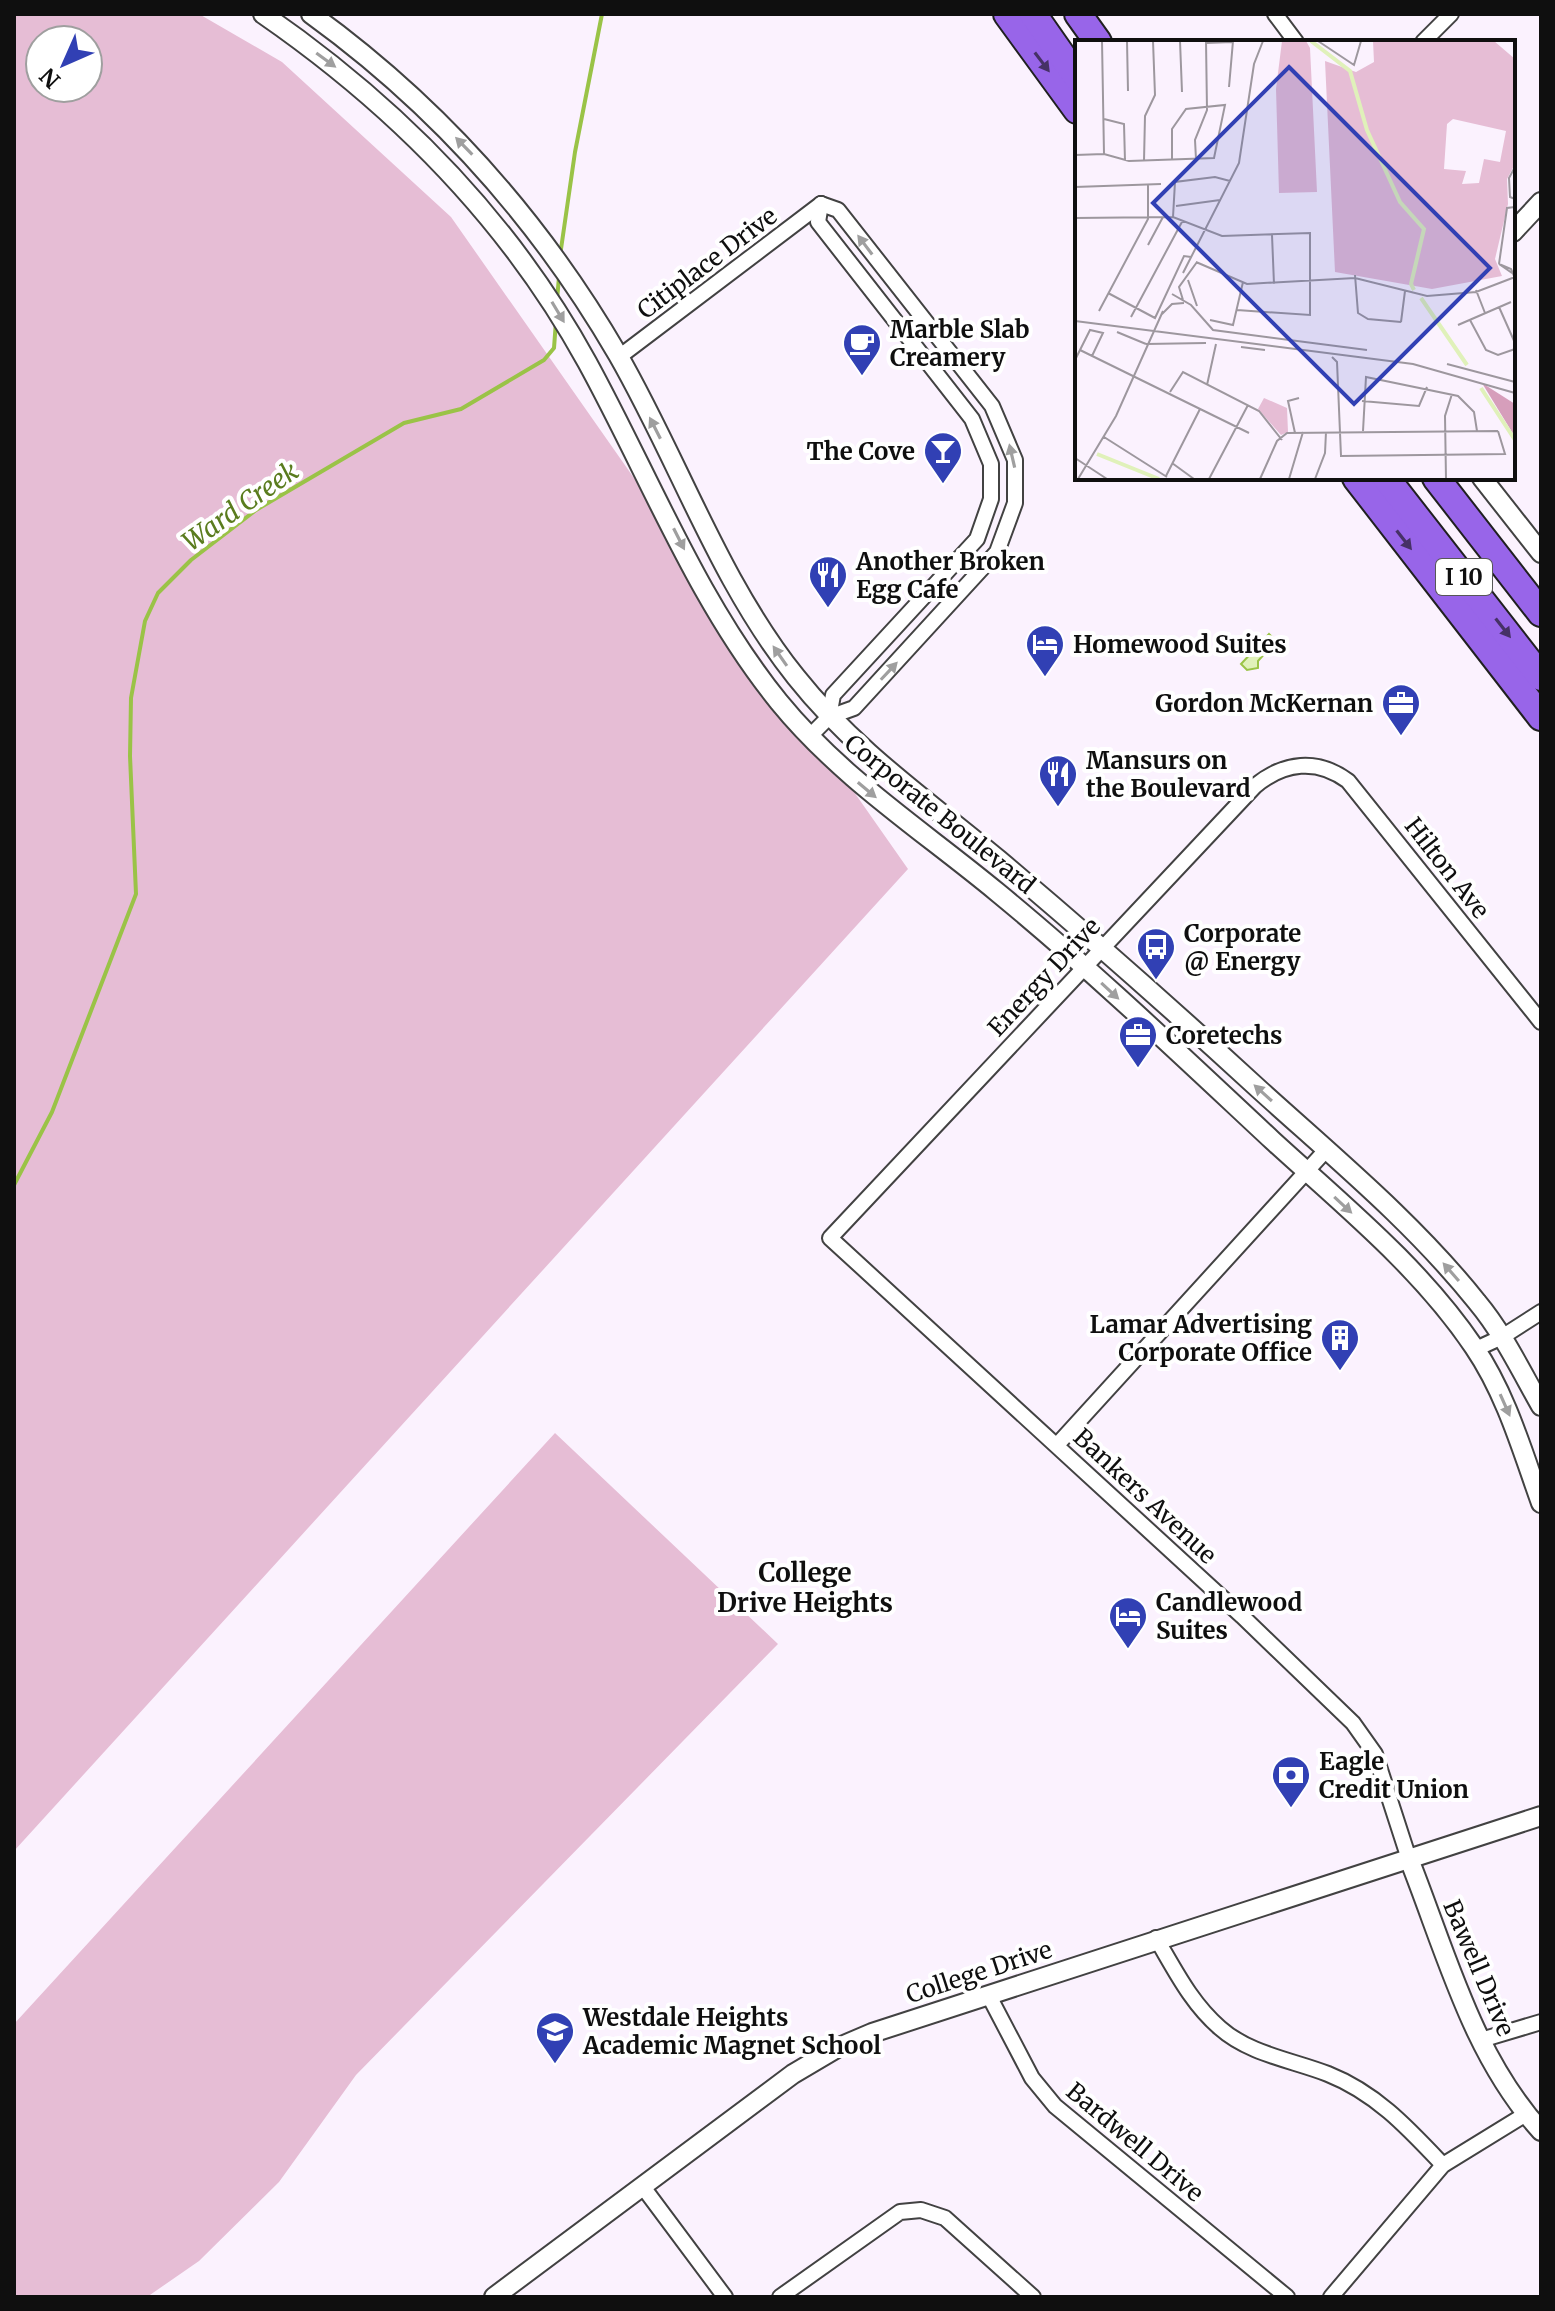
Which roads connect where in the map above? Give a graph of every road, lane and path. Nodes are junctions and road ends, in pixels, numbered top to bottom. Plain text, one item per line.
1 (263, 14) edge
2 (311, 14) edge
3 (1007, 14) edge
4 (1033, 14) edge
5 (1078, 14) edge
6 (1275, 14) edge
7 (1451, 14) edge
8 (1097, 40) edge
9 (1294, 40) edge
10 (1425, 40) edge
11 (1075, 74) edge
12 (1075, 107) edge
13 (1541, 202) edge
14 (821, 204) junction
15 (1515, 230) edge
16 (911, 307) junction
17 (893, 322) junction
18 (619, 357) junction
19 (997, 416) junction
20 (976, 427) junction
21 (1358, 480) edge
22 (1388, 480) edge
23 (1438, 480) edge
24 (1484, 480) edge
25 (986, 516) junction
26 (1010, 521) junction
27 (1541, 553) edge
28 (913, 611) junction
29 (1541, 613) edge
30 (930, 627) junction
31 (1541, 677) edge
32 (829, 717) junction
33 (1541, 717) edge
34 (810, 736) junction
35 (1302, 765) joint
36 (1102, 947) junction
37 (1084, 966) junction
38 (1541, 1022) edge
39 (1235, 1067) junction
40 (1196, 1070) junction
41 (1326, 1150) junction
42 (1306, 1171) junction
43 (830, 1238) joint
44 (1438, 1298) junction
45 (1479, 1304) junction
46 (1541, 1312) edge
47 (1502, 1337) junction
48 (1476, 1349) junction
49 (1541, 1406) edge
50 (1057, 1445) junction
51 (1520, 1445) junction
52 (1541, 1473) edge
53 (1541, 1503) edge
54 (1541, 1816) edge
55 (1409, 1859) junction
56 (1156, 1938) junction
57 (988, 1994) junction
58 (1541, 2022) edge
59 (1481, 2040) junction
60 (1526, 2114) junction
61 (1541, 2131) edge
62 (1443, 2165) junction
63 (643, 2187) junction
64 (494, 2297) edge
65 (725, 2297) edge
66 (780, 2297) edge
67 (1033, 2297) edge
68 (1287, 2297) edge
69 (1331, 2297) edge

1 -> 34 street, Corporate Boulevard
18 -> 2 street, Corporate Boulevard
3 -> 12 highway
4 - 11 highway
5 - 8 highway
6 - 9 street
7 - 10 street
13 - 15 street
16 -> 14 street
14 - 17 street
14 - 18 street, Citiplace Drive
16 - 17 street
16 - 19 street
17 - 20 street
32 -> 18 street, Corporate Boulevard
19 - 20 street
26 -> 19 street
20 - 25 street
21 -> 33 highway
22 -> 31 highway, I 10
23 - 29 highway, I 10
24 - 27 street
25 - 26 street
25 - 28 street
26 - 30 street
28 - 30 street
28 - 32 street
32 -> 30 street
32 - 34 street
32 - 36 street, Corporate Boulevard
34 -> 37 street, Corporate Boulevard
35 - 36 street, Energy Drive
35 - 38 street, Hilton Ave
36 - 37 street, Energy Drive
36 - 39 street, Corporate Boulevard
37 -> 40 street, Corporate Boulevard
37 - 43 street, Energy Drive
39 - 40 street
41 -> 39 street, Corporate Boulevard
40 - 42 street, Corporate Boulevard
41 - 42 street
45 -> 41 street, Corporate Boulevard
42 -> 44 street, Corporate Boulevard
42 - 50 street
43 - 50 street, Bankers Avenue
44 - 45 street
44 - 48 street, Corporate Boulevard
45 - 47 street, Corporate Boulevard
46 - 47 street
47 - 48 street
47 - 49 street, Corporate Boulevard
48 -> 51 street, Corporate Boulevard
50 - 55 street, Bankers Avenue
51 - 52 street
51 - 53 street, Corporate Boulevard
54 - 55 street, College Drive
55 - 56 street, College Drive
55 - 59 street, Bawell Drive
56 - 57 street, College Drive
56 - 62 street
57 - 63 street, College Drive
57 - 68 street, Bardwell Drive
58 - 59 street
59 - 60 street, Bawell Drive
60 - 61 street, Bawell Drive
60 - 62 street
62 - 69 street
63 - 64 street, College Drive
63 - 65 street
66 - 67 street

